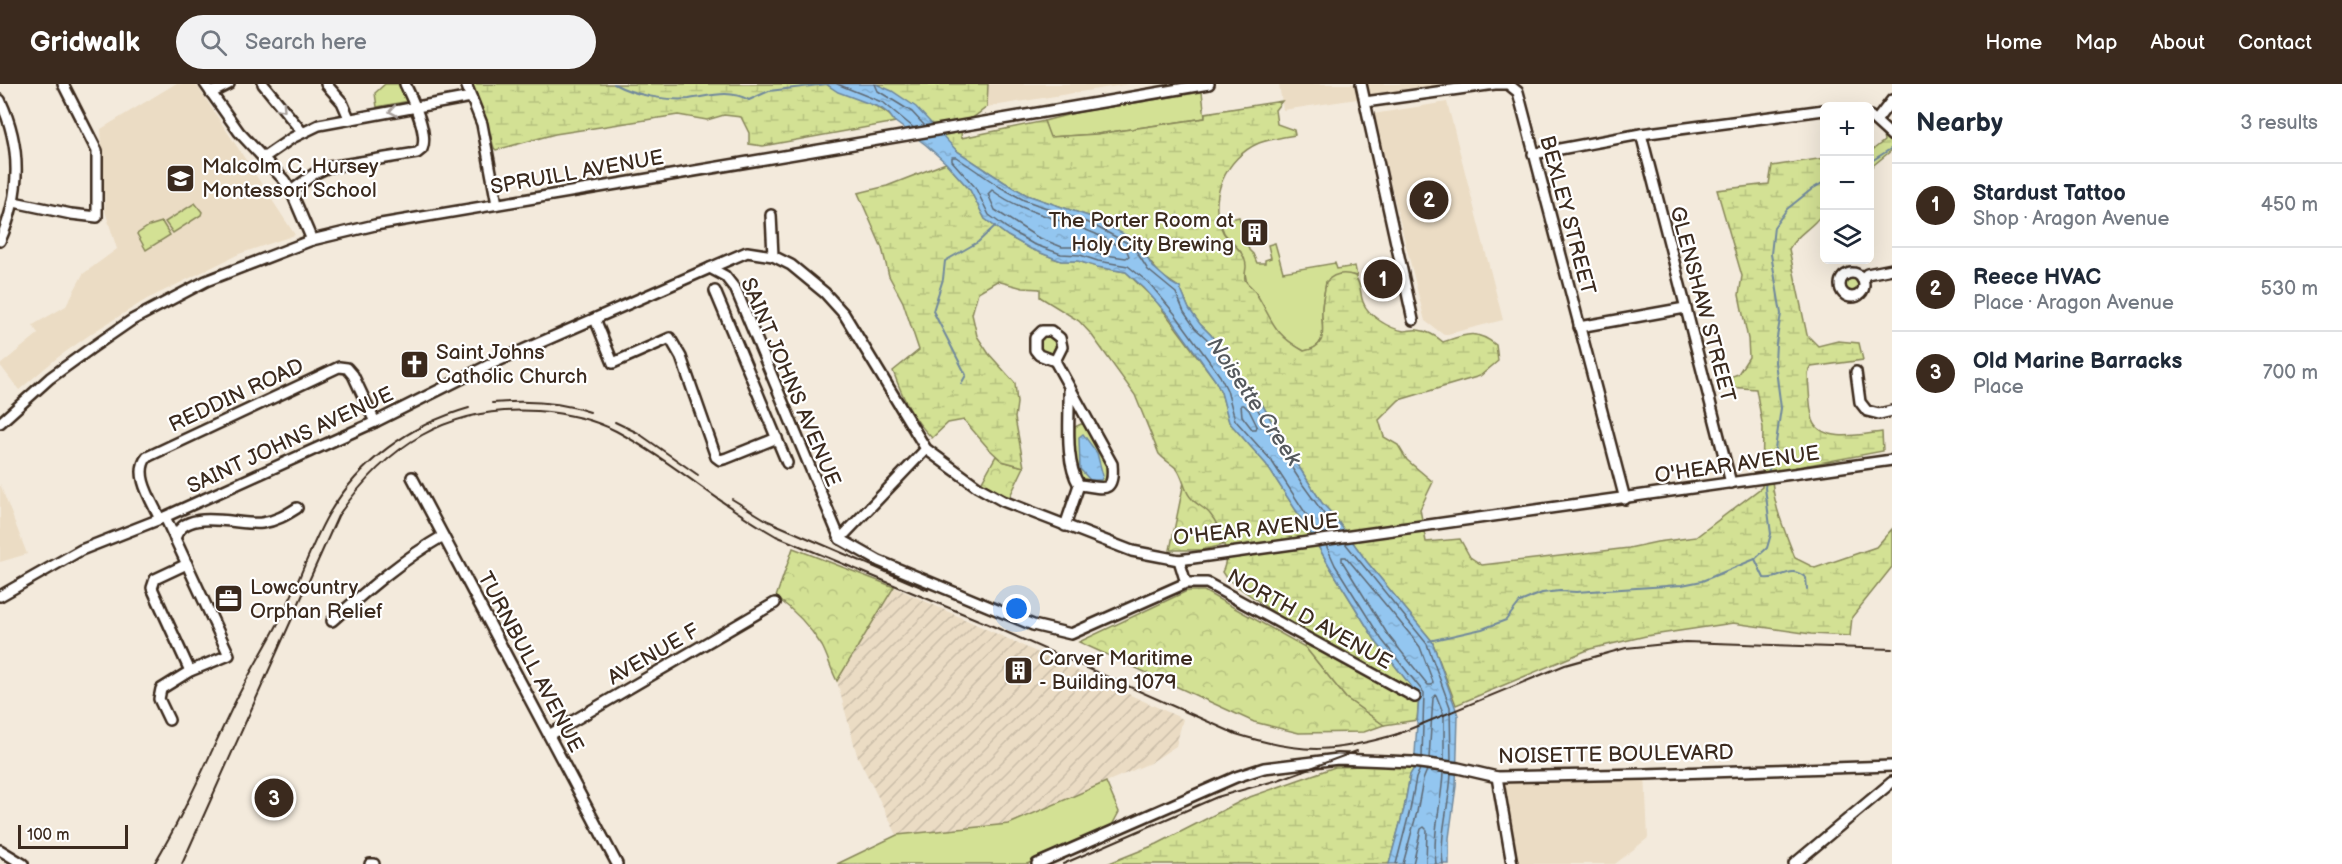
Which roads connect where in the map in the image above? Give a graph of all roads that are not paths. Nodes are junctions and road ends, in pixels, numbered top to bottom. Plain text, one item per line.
1 (63, 84) edge
2 (205, 84) edge
3 (229, 84) edge
4 (263, 84) edge
5 (326, 84) edge
6 (405, 84) edge
7 (465, 84) edge
8 (1209, 84) edge
9 (1361, 84) edge
10 (211, 93) junction
11 (471, 97) junction
12 (0, 100) edge
13 (1892, 100) edge
14 (1365, 102) junction
15 (416, 107) junction
16 (1820, 111) edge
17 (1874, 117) edge
18 (349, 118) junction
19 (1874, 119) edge
20 (302, 132) junction
21 (1641, 134) junction
22 (1892, 135) edge
23 (1533, 154) junction
24 (263, 158) junction
25 (291, 191) junction
26 (14, 202) junction
27 (497, 204) junction
28 (771, 215) dead end
29 (312, 240) junction
30 (0, 242) edge
31 (773, 256) junction
32 (710, 268) junction
33 (1892, 270) edge
34 (1862, 279) dead end
35 (715, 291) dead end
36 (1685, 308) junction
37 (595, 319) junction
38 (1413, 320) dead end
39 (1579, 327) junction
40 (1055, 361) dead end
41 (1856, 372) dead end
42 (1070, 390) junction
43 (1892, 411) edge
44 (1087, 418) junction
45 (375, 422) junction
46 (0, 423) edge
47 (1070, 426) junction
48 (777, 438) junction
49 (926, 449) junction
50 (1892, 460) edge
51 (787, 463) dead end
52 (412, 477) dead end
53 (1731, 483) junction
54 (1079, 485) junction
55 (1624, 499) junction
56 (297, 508) dead end
57 (162, 518) junction
58 (1065, 526) junction
59 (443, 536) junction
60 (176, 539) junction
61 (840, 539) junction
62 (1179, 560) junction
63 (187, 564) junction
64 (1186, 583) junction
65 (0, 596) edge
66 (775, 603) dead end
67 (332, 621) dead end
68 (190, 671) junction
69 (1415, 697) dead end
70 (169, 720) dead end
71 (549, 735) junction
72 (1892, 766) edge
73 (1497, 777) junction
74 (1892, 782) edge
75 (0, 850) edge
76 (23, 864) edge
77 (617, 864) edge
78 (1037, 864) edge
79 (1512, 864) edge
80 (1794, 864) edge

1 - 26 street
2 - 10 street
3 - 10 street
4 -> 20 street
5 - 18 street
6 - 15 street
7 - 11 street
8 - 27 street, SPRUILL AVENUE
9 - 14 street
10 - 24 street
11 - 15 street
11 - 27 street
12 - 26 street
13 - 17 street
14 - 23 street, BEXLEY STREET
14 - 38 street
15 -> 18 street
15 - 25 street
16 - 21 street
18 - 20 street
19 - 22 street
20 - 24 street
21 - 23 street
21 - 36 street, GLENSHAW STREET
23 - 39 street, BEXLEY STREET
24 - 25 street
25 - 29 street
26 - 30 street
27 - 29 street, SPRUILL AVENUE
28 - 31 street
29 - 46 street, SPRUILL AVENUE
31 - 32 street, O'HEAR AVENUE
31 - 49 street, O'HEAR AVENUE
32 - 37 street, SAINT JOHNS AVENUE
32 - 61 street, SAINT JOHNS AVENUE
33 - 34 street
35 - 48 street
36 - 39 street
36 - 53 street, GLENSHAW STREET
37 - 45 street, SAINT JOHNS AVENUE
37 - 48 street
39 - 55 street, BEXLEY STREET
40 - 42 street
41 - 43 street
42 - 44 street
42 - 47 street
44 - 47 street
44 - 54 street
45 - 57 street, SAINT JOHNS AVENUE
45 - 57 street, REDDIN ROAD
47 - 54 street
48 - 51 street
49 - 58 street, O'HEAR AVENUE
49 - 61 street
50 - 53 street, O'HEAR AVENUE
52 - 59 street, TURNBULL AVENUE
53 - 55 street, O'HEAR AVENUE
54 - 58 street
55 - 62 street, O'HEAR AVENUE
56 - 60 street
57 - 60 street
57 - 65 street, SAINT JOHNS AVENUE
58 - 62 street, O'HEAR AVENUE
59 - 67 street
59 - 71 street, TURNBULL AVENUE
60 - 63 street
61 - 64 street
62 - 64 street
63 - 68 street
63 - 68 street
64 - 69 street, NORTH D AVENUE
66 - 71 street, AVENUE F
68 - 70 street
71 - 77 street, TURNBULL AVENUE
72 - 73 street, NOISETTE BOULEVARD
73 - 78 street, NOISETTE BOULEVARD
73 - 79 street
74 - 80 street
75 - 76 street

